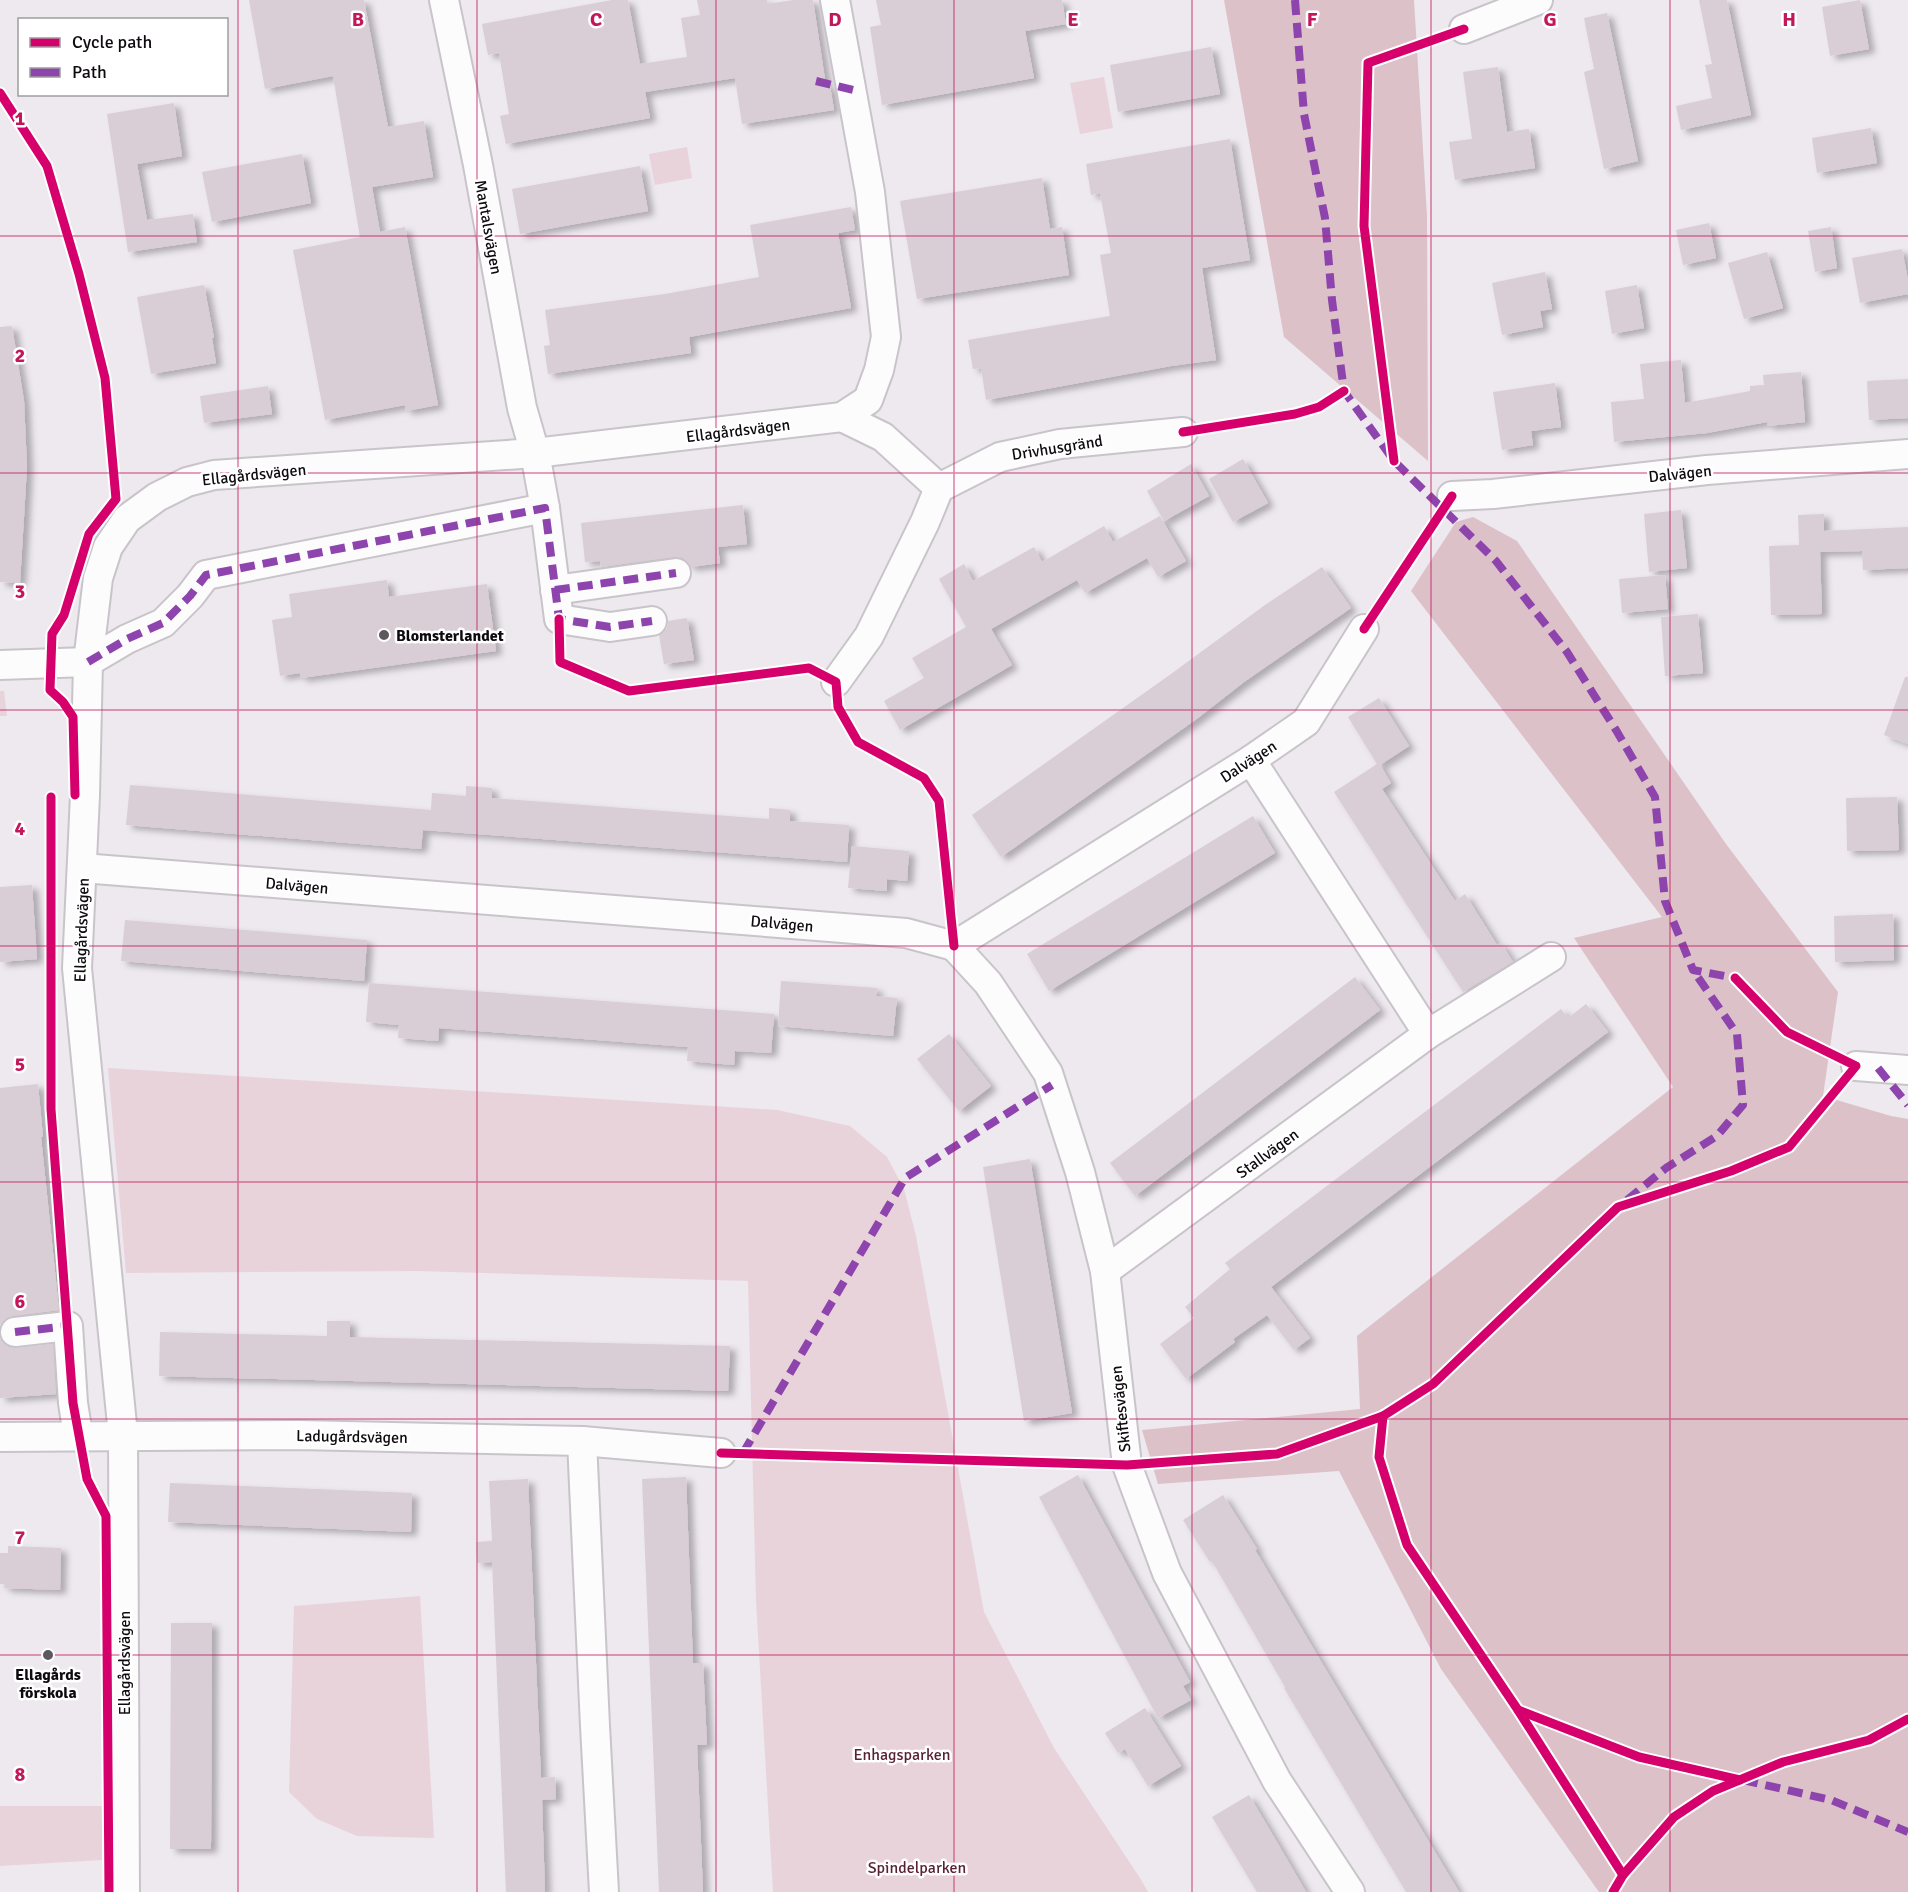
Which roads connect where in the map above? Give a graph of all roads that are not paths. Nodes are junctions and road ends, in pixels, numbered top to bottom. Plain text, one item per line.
1 (444, 0) edge
2 (835, 0) edge
3 (1538, 0) edge
4 (1464, 29) dead end
5 (842, 417) junction
6 (1183, 432) dead end
7 (535, 453) junction
8 (1908, 454) edge
9 (939, 488) junction
10 (1452, 496) dead end
11 (545, 508) junction
12 (676, 573) dead end
13 (555, 590) junction
14 (651, 621) dead end
15 (1364, 629) dead end
16 (88, 662) junction
17 (0, 665) edge
18 (836, 682) dead end
19 (1251, 760) junction
20 (82, 868) junction
21 (954, 946) junction
22 (1551, 957) dead end
23 (1428, 1034) junction
24 (1856, 1066) dead end
25 (1908, 1070) edge
26 (1105, 1271) junction
27 (15, 1332) dead end
28 (78, 1435) junction
29 (123, 1435) junction
30 (0, 1437) edge
31 (582, 1441) junction
32 (722, 1453) dead end
33 (125, 1892) edge
34 (604, 1892) edge
35 (1350, 1892) edge

1 - 7 street, Mantalsvägen
2 - 5 street, Ellagårdsvägen
3 - 4 street
5 - 7 street, Ellagårdsvägen
5 - 9 street
6 - 9 street, Drivhusgränd
7 - 11 street, Mantalsvägen
7 - 16 street, Ellagårdsvägen
8 - 10 street, Dalvägen
9 - 18 street
11 - 13 street, Mantalsvägen
11 - 16 street
12 - 13 street
13 - 14 street, Mantalsvägen
15 - 19 street, Dalvägen
16 - 17 street
16 - 20 street, Ellagårdsvägen
19 - 21 street, Dalvägen
19 - 23 street
20 - 21 street, Dalvägen
20 - 29 street, Ellagårdsvägen
21 - 26 street, Skiftesvägen
22 - 23 street, Stallvägen
23 - 26 street, Stallvägen
24 - 25 street
26 - 35 street, Skiftesvägen
27 - 28 street
28 - 29 street
28 - 30 street
29 - 31 street, Ladugårdsvägen
29 - 33 street, Ellagårdsvägen
31 - 32 street, Ladugårdsvägen
31 - 34 street

